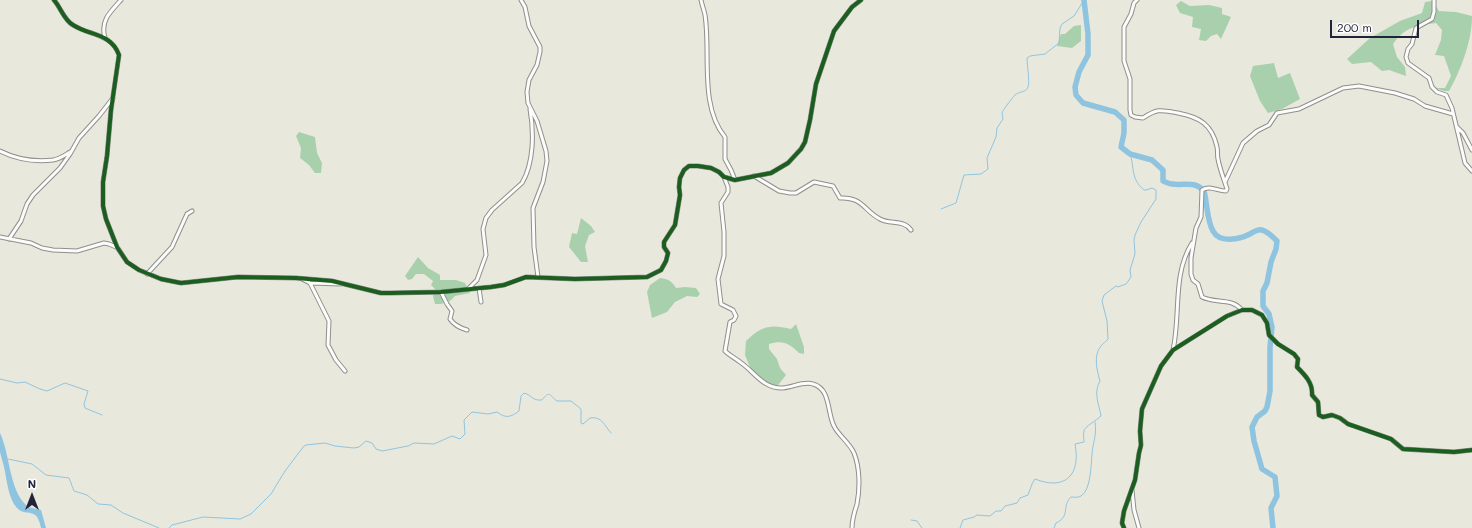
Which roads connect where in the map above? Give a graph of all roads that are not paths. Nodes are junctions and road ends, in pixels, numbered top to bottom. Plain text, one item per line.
1 (54, 0) edge
2 (121, 0) edge
3 (521, 0) edge
4 (701, 0) edge
5 (861, 0) edge
6 (1137, 0) edge
7 (1434, 0) edge
8 (105, 38) junction
9 (114, 96) junction
10 (528, 103) junction
11 (1453, 114) junction
12 (1457, 127) junction
13 (1472, 150) edge
14 (0, 151) edge
15 (70, 152) junction
16 (1472, 172) edge
17 (754, 176) junction
18 (724, 177) junction
19 (735, 180) junction
20 (1224, 183) junction
21 (192, 211) dead end
22 (911, 230) dead end
23 (0, 237) edge
24 (10, 239) junction
25 (1194, 241) junction
26 (117, 247) junction
27 (147, 274) junction
28 (538, 277) junction
29 (296, 278) junction
30 (310, 283) junction
31 (344, 284) junction
32 (479, 288) junction
33 (468, 289) junction
34 (441, 292) junction
35 (481, 302) dead end
36 (1242, 310) junction
37 (467, 330) dead end
38 (1173, 350) junction
39 (345, 371) dead end
40 (1472, 450) edge
41 (1132, 490) junction
42 (852, 528) edge
43 (1124, 528) edge
44 (1139, 528) edge

1 - 8 street
2 - 8 street
3 - 10 street
4 - 19 street
5 - 17 street
6 - 20 street
7 - 11 street
8 - 9 street
9 - 15 street
9 - 26 street
10 - 28 street
10 - 33 street
11 - 12 street
11 - 20 street
12 - 13 street
12 - 16 street
14 - 15 street
15 - 24 street
17 - 19 street
17 - 22 street
18 - 19 street
18 - 28 street
18 - 42 street
20 - 25 street
21 - 27 street
23 - 24 street
24 - 26 street
25 - 36 street
25 - 38 street
26 - 27 street
27 - 29 street
28 - 32 street
29 - 30 street
29 - 31 street
30 - 31 street
30 - 39 street
31 - 34 street
32 - 33 street
32 - 35 street
33 - 34 street
34 - 37 street
36 - 38 street
36 - 40 street
38 - 41 street
41 - 43 street
41 - 44 street

